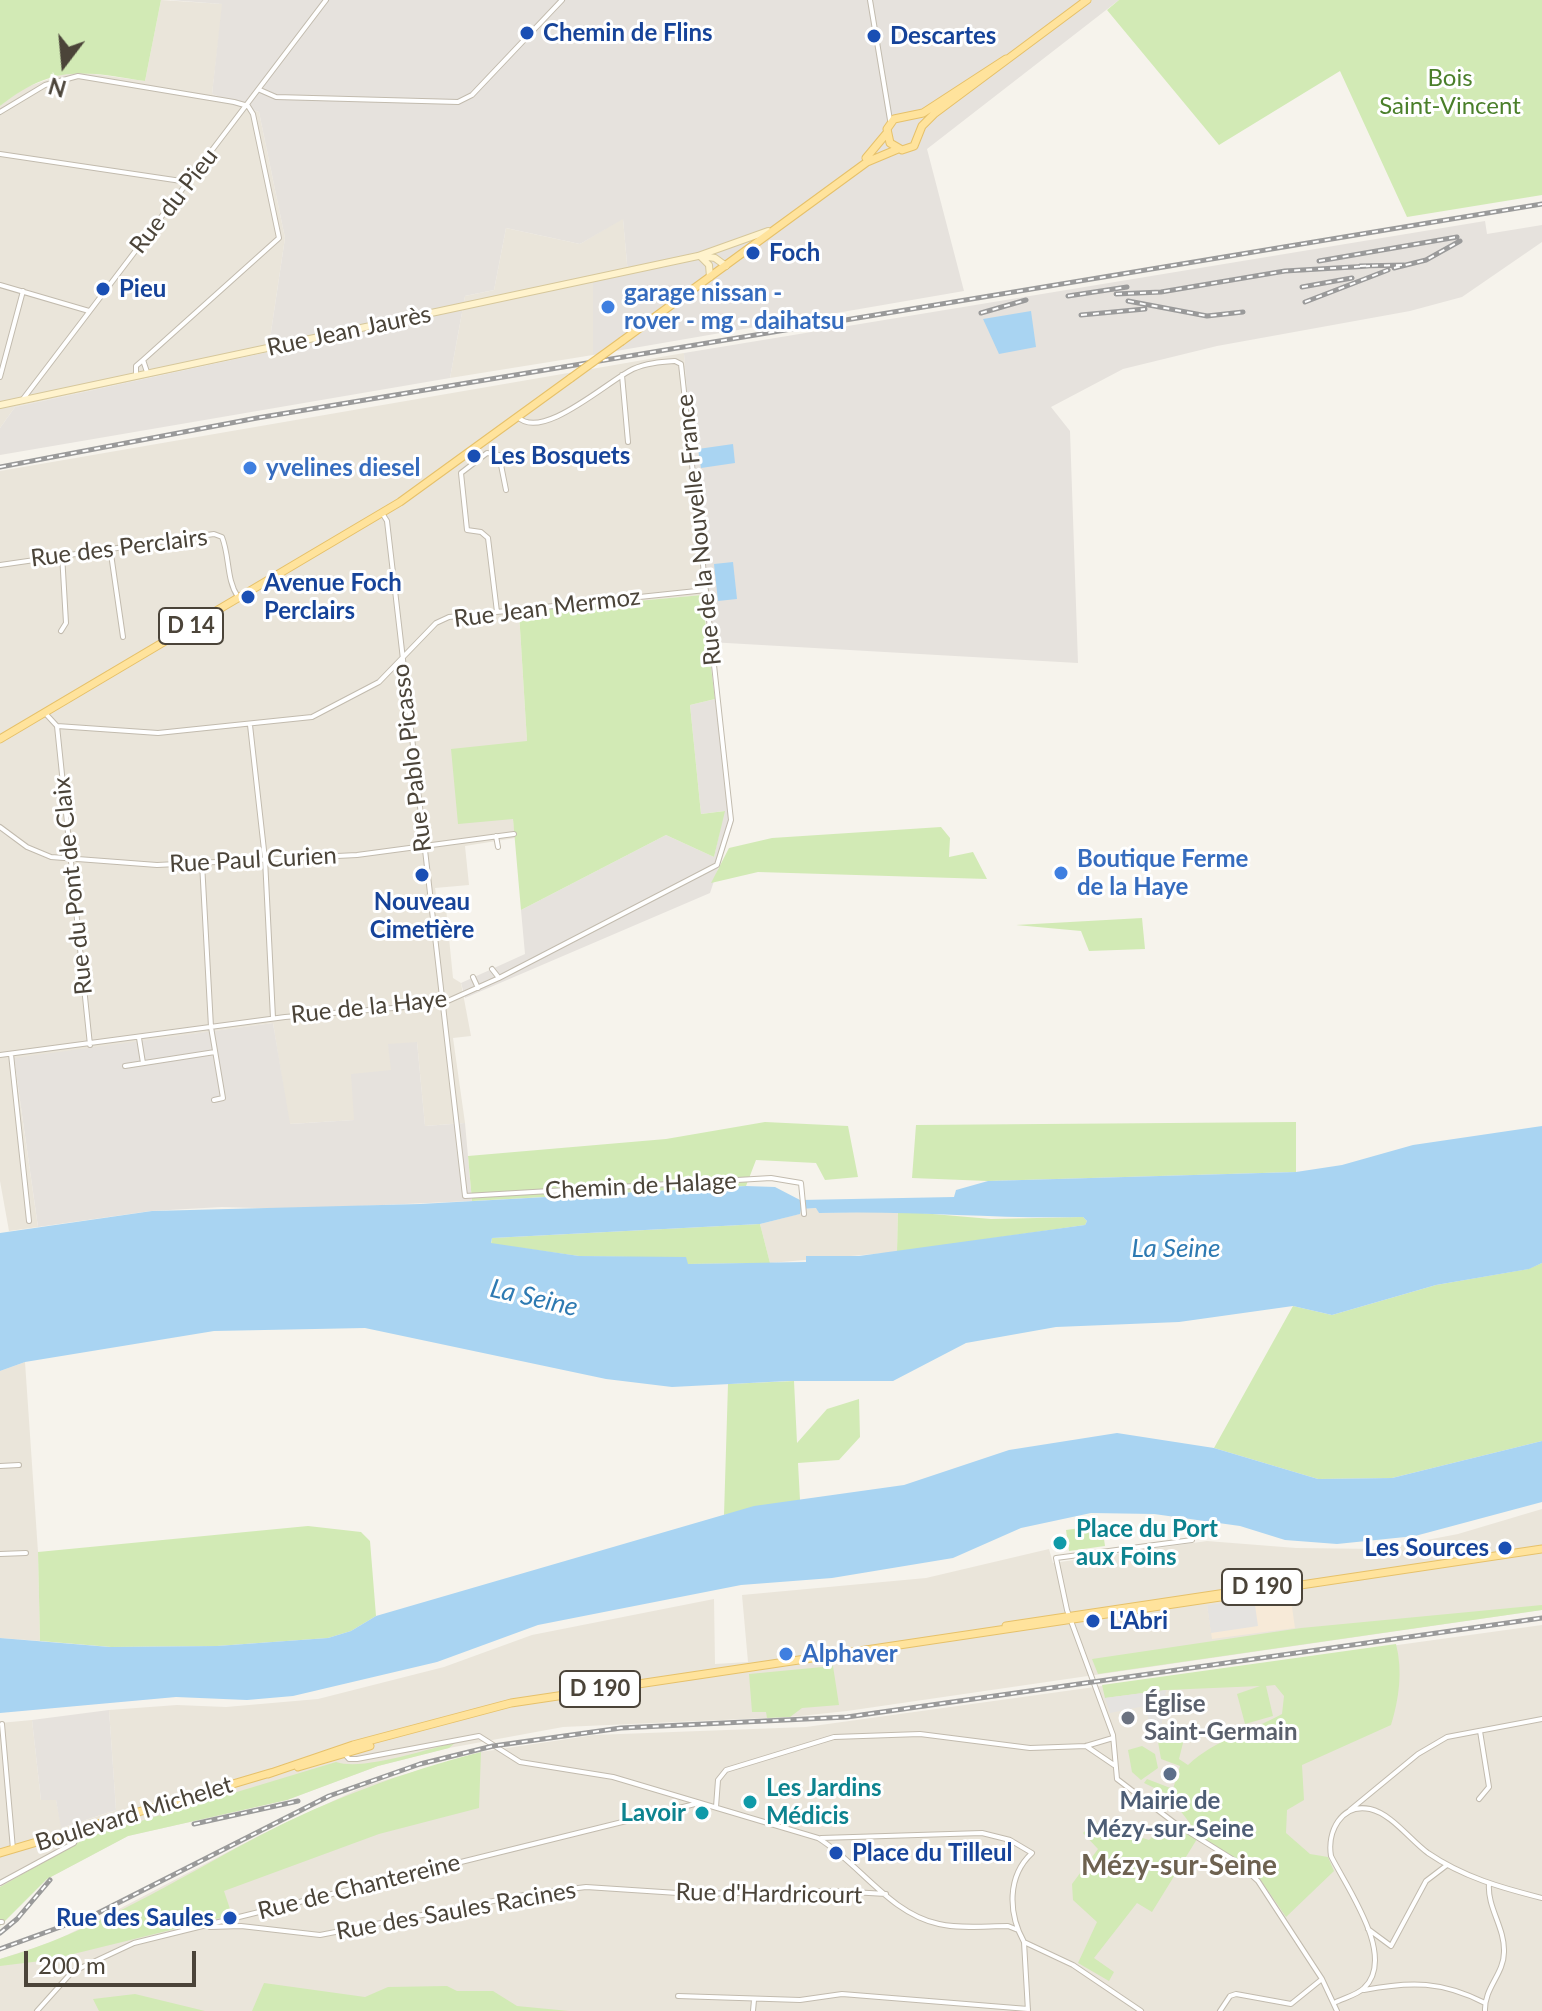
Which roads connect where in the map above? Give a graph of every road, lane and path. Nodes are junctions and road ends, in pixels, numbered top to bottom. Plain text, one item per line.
1 (326, 0) edge
2 (562, 0) edge
3 (870, 0) edge
4 (1087, 0) edge
5 (1006, 59) junction
6 (260, 90) junction
7 (890, 103) junction
8 (248, 106) junction
9 (0, 112) edge
10 (906, 116) junction
11 (890, 123) junction
12 (921, 131) junction
13 (887, 132) junction
14 (898, 149) junction
15 (0, 154) edge
16 (188, 182) junction
17 (828, 189) junction
18 (768, 231) junction
19 (719, 249) junction
20 (698, 256) junction
21 (729, 264) junction
22 (710, 277) junction
23 (0, 285) edge
24 (23, 291) junction
25 (89, 311) junction
26 (143, 360) junction
27 (2, 361) edge
28 (147, 375) junction
29 (622, 375) junction
30 (0, 377) edge
31 (136, 377) junction
32 (24, 401) junction
33 (0, 405) edge
34 (518, 417) junction
35 (628, 442) dead end
36 (506, 490) dead end
37 (382, 513) junction
38 (110, 547) junction
39 (62, 554) junction
40 (1, 564) edge
41 (706, 590) junction
42 (238, 597) junction
43 (497, 612) junction
44 (61, 631) dead end
45 (123, 637) dead end
46 (401, 659) junction
47 (45, 713) junction
48 (250, 724) junction
49 (57, 726) junction
50 (0, 738) edge
51 (0, 827) edge
52 (514, 834) dead end
53 (496, 836) junction
54 (423, 847) junction
55 (498, 847) dead end
56 (70, 859) junction
57 (265, 859) junction
58 (202, 863) junction
59 (710, 871) joint
60 (492, 969) dead end
61 (473, 977) dead end
62 (499, 978) junction
63 (478, 988) junction
64 (441, 1004) junction
65 (273, 1018) junction
66 (211, 1027) junction
67 (139, 1038) junction
68 (90, 1045) junction
69 (215, 1052) junction
70 (11, 1054) junction
71 (0, 1055) edge
72 (143, 1063) junction
73 (125, 1066) dead end
74 (214, 1100) dead end
75 (465, 1196) joint
76 (804, 1214) dead end
77 (29, 1221) dead end
78 (19, 1465) dead end
79 (0, 1466) edge
80 (1192, 1540) dead end
81 (1542, 1547) edge
82 (26, 1553) dead end
83 (0, 1554) edge
84 (1070, 1617) junction
85 (1542, 1719) edge
86 (2, 1724) edge
87 (1480, 1731) junction
88 (1113, 1737) junction
89 (1086, 1746) junction
90 (342, 1751) junction
91 (1114, 1765) junction
92 (1479, 1799) dead end
93 (701, 1803) junction
94 (716, 1807) junction
95 (1350, 1810) junction
96 (79, 1830) junction
97 (62, 1835) junction
98 (818, 1838) junction
99 (66, 1848) junction
100 (13, 1849) junction
101 (0, 1853) edge
102 (1447, 1865) junction
103 (0, 1883) edge
104 (1489, 1884) junction
105 (664, 1893) joint
106 (884, 1893) junction
107 (1542, 1898) edge
108 (200, 1927) junction
109 (1368, 1929) junction
110 (1018, 1930) junction
111 (1024, 1942) junction
112 (1322, 1979) junction
113 (1362, 1990) junction
114 (678, 1996) dead end
115 (754, 2000) junction
116 (1336, 2002) junction
117 (1485, 2003) junction
118 (1028, 2010) edge
119 (37, 2011) edge
120 (753, 2011) edge
121 (1141, 2011) edge
122 (1220, 2011) edge
123 (1337, 2011) edge
124 (1485, 2011) edge

1 - 6 street, Rue du Pieu
2 - 6 street
3 - 7 street
4 - 5 main road
5 - 10 main road
5 - 12 main road
6 - 8 street, Rue du Pieu
7 - 10 street
7 - 11 street
8 - 9 street
8 - 16 street, Rue du Pieu
8 - 26 street
10 - 11 main road
10 - 12 main road
11 - 13 main road
12 - 14 main road
13 - 14 main road
13 - 17 main road, D 14
14 - 17 main road, D 14
15 - 16 street
16 - 25 street, Rue du Pieu
17 - 18 main road, D 14
18 - 19 main road, Rue Jean Jaurès
18 - 21 main road, D 14
19 - 20 main road, Rue Jean Jaurès
19 - 21 main road
20 - 21 main road
20 - 22 main road
20 - 28 main road, Rue Jean Jaurès
21 - 22 main road, D 14
22 - 34 main road, D 14, bridge
23 - 24 street
24 - 25 street
24 - 27 street
25 - 32 street, Rue du Pieu
26 - 28 street
26 - 31 street
27 - 30 street
28 - 31 main road, Rue Jean Jaurès
29 - 34 street, Rue de la Nouvelle France
29 - 35 street
29 - 41 street, Rue de la Nouvelle France
31 - 32 main road, Rue Jean Jaurès
32 - 33 main road, Rue Jean Jaurès
34 - 37 main road, D 14
36 - 43 street
37 - 42 main road, D 14
37 - 46 street, Rue Pablo Picasso
38 - 39 street, Rue des Perclairs
38 - 42 street, Rue des Perclairs
38 - 45 street
39 - 40 street, Rue des Perclairs
39 - 44 street
41 - 43 street, Rue Jean Mermoz
41 - 59 street, Rue de la Nouvelle France
42 - 47 main road, D 14
43 - 46 street, Rue Jean Mermoz
46 - 48 street, Rue Jean Mermoz
46 - 54 street, Rue Pablo Picasso
47 - 49 street
47 - 50 main road, D 14
48 - 49 street, Rue Jean Mermoz
48 - 57 street
49 - 56 street, Rue du Pont de Claix
51 - 56 street, Rue Paul Curien
52 - 53 street, Rue Paul Curien
53 - 54 street, Rue Paul Curien
53 - 55 street
54 - 57 street, Rue Paul Curien
54 - 64 street, Rue Pablo Picasso
56 - 58 street, Rue Paul Curien
56 - 68 street, Rue du Pont de Claix
57 - 58 street, Rue Paul Curien
57 - 65 street
58 - 66 street
59 - 62 street, Rue de la Haye
60 - 62 street
61 - 63 street
62 - 63 street, Rue de la Haye
63 - 64 street, Rue de la Haye
64 - 65 street, Rue de la Haye
64 - 75 street, Rue Pablo Picasso
65 - 66 street, Rue de la Haye
66 - 67 street, Rue de la Haye
66 - 69 street
67 - 68 street, Rue de la Haye
67 - 72 street
68 - 70 street, Rue de la Haye
69 - 72 street
69 - 74 street
70 - 71 street, Rue de la Haye
70 - 77 street
72 - 73 street
75 - 76 street, Chemin de Halage
78 - 79 street
80 - 84 street
81 - 84 main road, D 190
82 - 83 street
84 - 88 street
84 - 90 main road, Boulevard Michelet / D 190
85 - 87 street
86 - 100 street
87 - 92 street
87 - 95 street
88 - 89 street
88 - 91 street
89 - 91 street
89 - 94 street
90 - 93 street
90 - 96 main road, Boulevard Michelet / D 190
91 - 112 street
93 - 94 street
93 - 108 street, Rue de Chantereine
94 - 98 street
95 - 102 street
95 - 109 street
96 - 97 main road, Boulevard Michelet / D 190
96 - 99 street
97 - 99 street
97 - 100 main road, Boulevard Michelet / D 190
98 - 106 street
98 - 110 street
99 - 103 street
100 - 101 main road, Boulevard Michelet / D 190
102 - 104 street
102 - 109 street
104 - 107 street
104 - 117 street
105 - 106 street, Rue d'Hardricourt
105 - 108 street, Rue des Saules Racines
106 - 110 street
108 - 119 street, Rue de Chantereine
109 - 113 street
110 - 111 street
111 - 118 street
111 - 121 street
112 - 116 street
112 - 122 street
113 - 116 street
113 - 117 street
114 - 115 street
115 - 118 street
115 - 120 street
116 - 123 street
117 - 124 street

